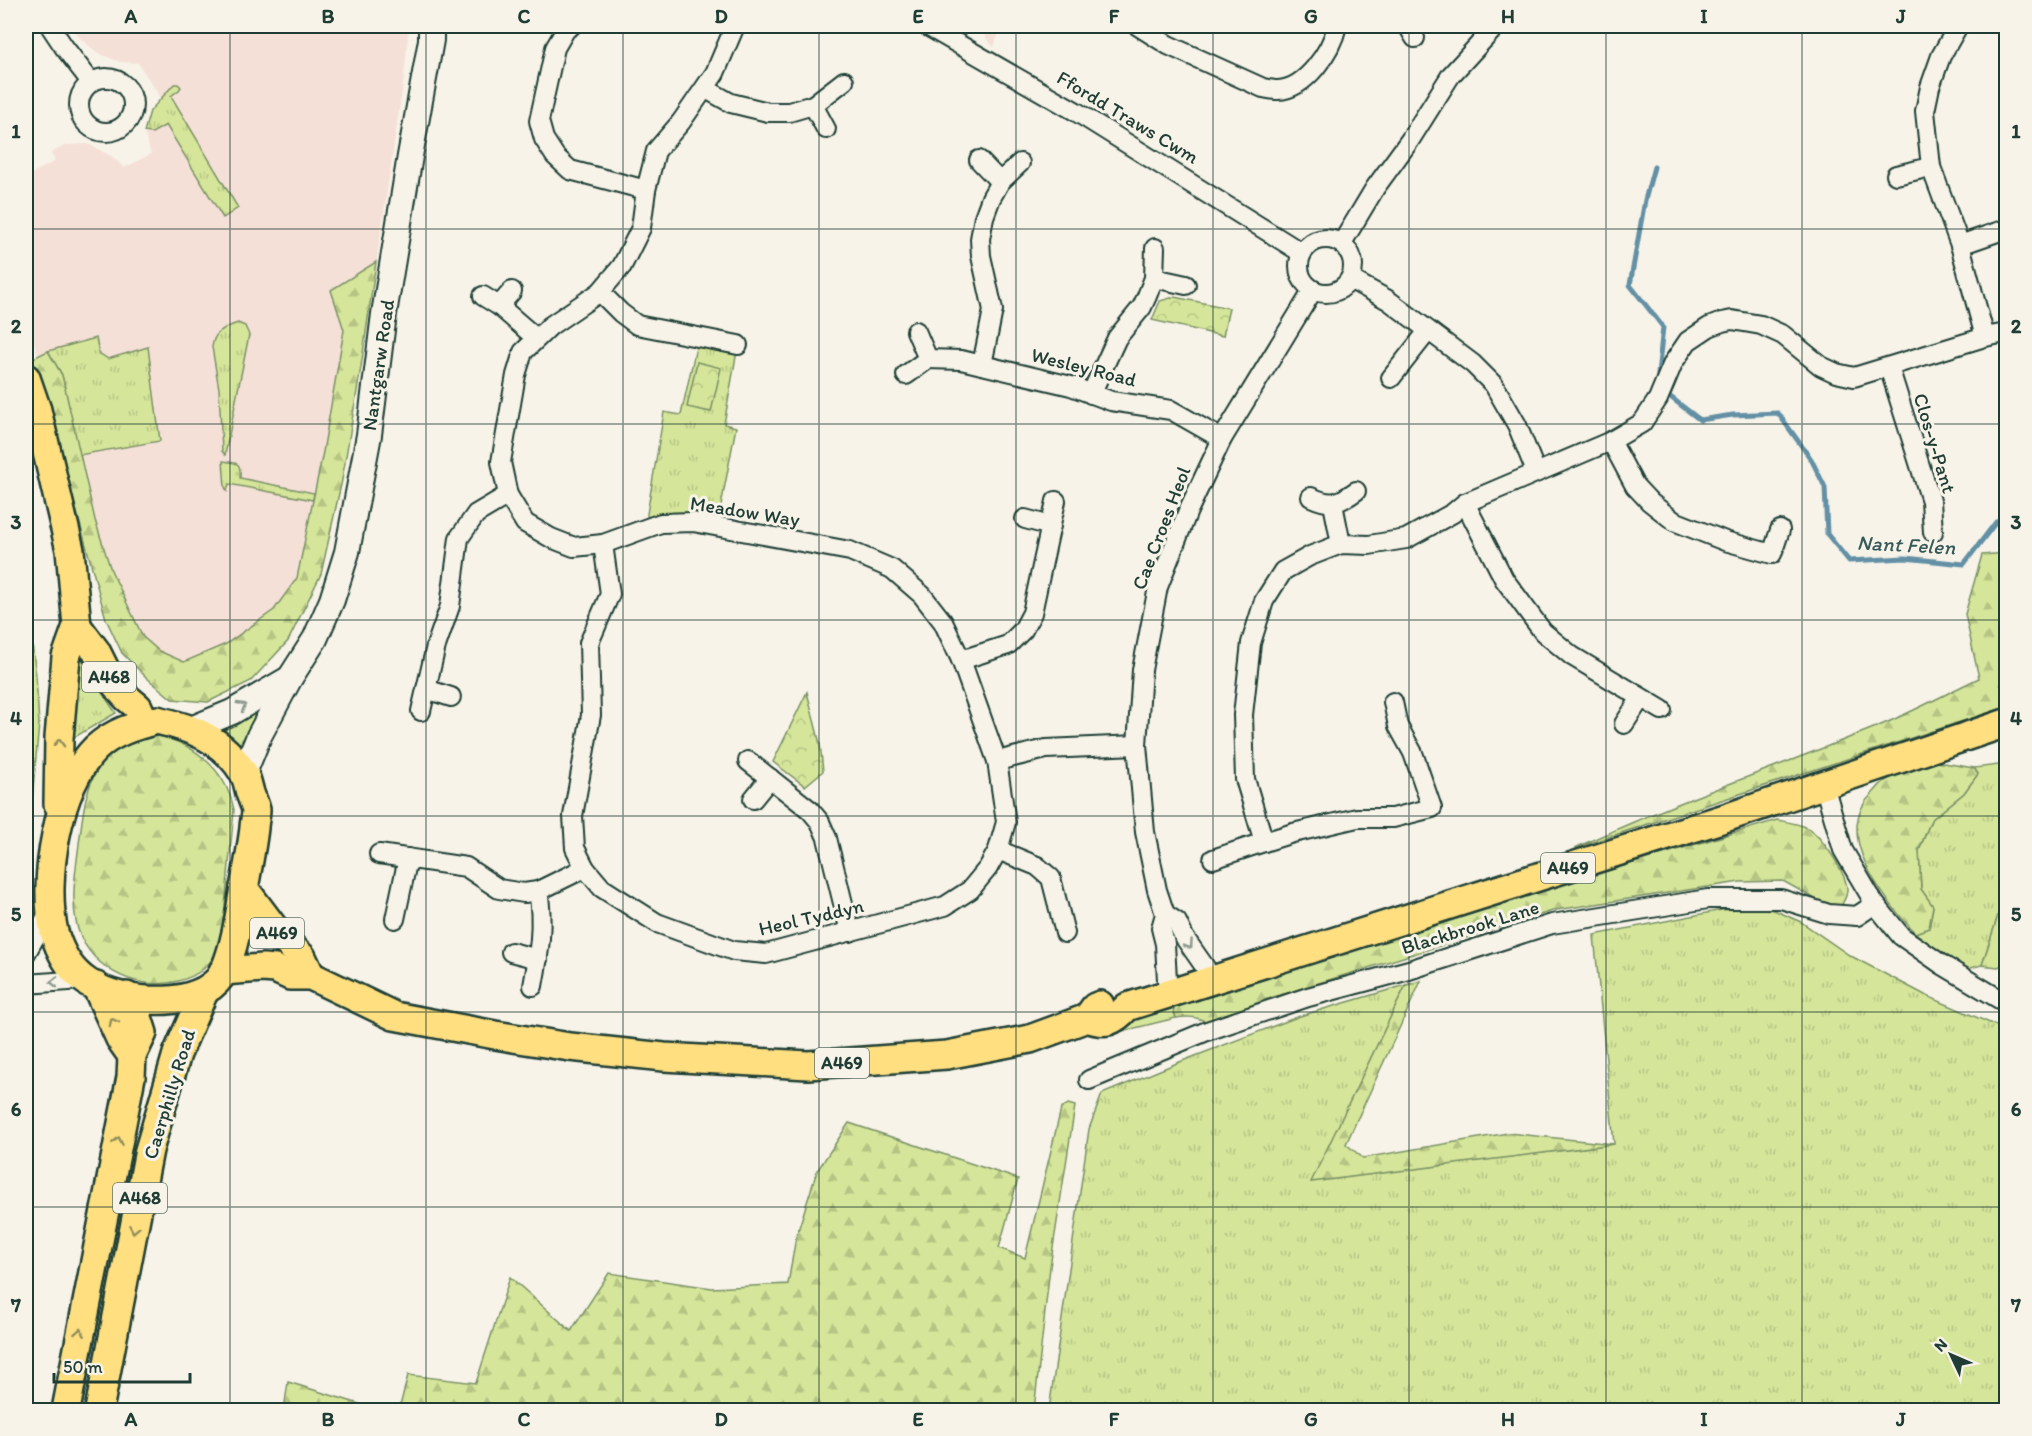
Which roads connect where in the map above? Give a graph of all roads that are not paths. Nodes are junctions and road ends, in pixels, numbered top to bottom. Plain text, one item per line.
1 (50, 26) edge
2 (571, 26) edge
3 (735, 26) edge
4 (927, 26) edge
5 (1138, 26) edge
6 (1337, 26) edge
7 (1496, 26) edge
8 (1958, 26) edge
9 (433, 30) edge
10 (844, 81) dead end
11 (91, 82) dead end
12 (706, 88) junction
13 (813, 105) junction
14 (826, 129) dead end
15 (979, 160) dead end
16 (1020, 163) dead end
17 (1931, 166) junction
18 (1896, 175) dead end
19 (1000, 182) junction
20 (646, 190) junction
21 (2007, 228) edge
22 (1342, 243) junction
23 (1960, 245) junction
24 (1155, 248) dead end
25 (1302, 253) junction
26 (1154, 278) junction
27 (1350, 279) junction
28 (1186, 285) dead end
29 (1313, 290) junction
30 (512, 291) dead end
31 (600, 292) junction
32 (483, 296) dead end
33 (499, 306) junction
34 (916, 331) dead end
35 (1428, 331) junction
36 (2007, 333) edge
37 (536, 338) junction
38 (1985, 338) junction
39 (738, 345) dead end
40 (927, 359) junction
41 (982, 365) junction
42 (1889, 367) junction
43 (906, 375) dead end
44 (26, 378) edge
45 (1390, 378) dead end
46 (1091, 394) junction
47 (1222, 439) junction
48 (1611, 441) junction
49 (1536, 472) junction
50 (1356, 492) dead end
51 (508, 495) junction
52 (1311, 497) dead end
53 (1056, 501) dead end
54 (1465, 503) junction
55 (1333, 504) junction
56 (1025, 519) dead end
57 (1051, 526) junction
58 (1780, 531) dead end
59 (1933, 532) dead end
60 (603, 544) junction
61 (1341, 544) junction
62 (77, 626) junction
63 (961, 660) junction
64 (290, 678) junction
65 (426, 689) junction
66 (451, 697) dead end
67 (1641, 698) junction
68 (1393, 702) dead end
69 (1662, 710) dead end
70 (421, 711) dead end
71 (145, 723) junction
72 (2007, 723) edge
73 (1624, 724) dead end
74 (191, 729) junction
75 (1137, 745) junction
76 (748, 761) dead end
77 (997, 761) junction
78 (244, 773) junction
79 (770, 778) junction
80 (1824, 785) junction
81 (753, 799) dead end
82 (57, 823) junction
83 (1263, 843) junction
84 (998, 850) junction
85 (379, 854) dead end
86 (408, 858) junction
87 (1213, 859) dead end
88 (585, 868) junction
89 (244, 888) junction
90 (538, 891) junction
91 (1875, 904) junction
92 (50, 911) junction
93 (1166, 914) junction
94 (395, 919) dead end
95 (850, 932) junction
96 (1065, 933) dead end
97 (511, 952) dead end
98 (26, 953) edge
99 (538, 959) junction
100 (224, 971) junction
101 (311, 976) junction
102 (1209, 980) junction
103 (89, 983) junction
104 (26, 984) edge
105 (533, 986) dead end
106 (204, 993) junction
107 (1170, 993) junction
108 (127, 996) junction
109 (2007, 1003) edge
110 (132, 1056) junction
111 (1089, 1080) dead end
112 (66, 1410) edge
113 (99, 1410) edge

1 - 11 street
2 - 20 street
3 - 12 street, Meadow Way
4 - 25 street, Ffordd Traws Cwm
5 - 6 street
7 - 22 street
8 - 17 street
9 - 64 main road, Nantgarw Road
10 - 13 street
12 - 13 street
12 - 20 street, Meadow Way
13 - 14 street
15 - 19 street
16 - 19 street
17 - 18 street
17 - 23 street
19 - 41 street
20 - 31 street, Meadow Way
21 - 23 street
22 - 25 street
22 - 27 street
23 - 38 street
24 - 26 street
25 - 29 street
26 - 28 street
26 - 46 street
27 - 29 street
27 - 35 street
29 - 47 street, Cae Croes Heol
30 - 33 street
31 - 37 street, Meadow Way
31 - 39 street
32 - 33 street
33 - 37 street
34 - 40 street
35 - 45 street
35 - 49 street
36 - 38 street
37 - 51 street, Meadow Way
38 - 42 street
40 - 41 street, Wesley Road
40 - 43 street
41 - 46 street, Wesley Road
42 - 48 street
42 - 59 street, Clos-y-Pant
44 - 62 main road, A468
46 - 47 street, Wesley Road
47 - 75 street, Cae Croes Heol
48 - 49 street
48 - 58 street
49 - 54 street
50 - 55 street
51 - 60 street, Meadow Way
51 - 65 street
52 - 55 street
53 - 57 street
54 - 61 street
54 - 67 street
55 - 61 street
56 - 57 street
57 - 63 street
60 - 63 street, Meadow Way
60 - 88 street, Heol Tyddyn
61 - 83 street
62 - 71 main road, A468
82 -> 62 main road, A468
63 - 77 street, Meadow Way
74 -> 64 main road, Nantgarw Road
64 - 78 main road, Nantgarw Road
65 - 66 street
65 - 70 street
67 - 69 street
67 - 73 street
68 - 83 street
71 - 74 main road
71 - 82 main road
72 - 80 main road, A469
74 - 78 main road
75 - 77 street
75 - 93 street, Cae Croes Heol
76 - 79 street
77 - 84 street, Heol Tyddyn
78 - 89 main road
79 - 81 street
79 - 95 street
80 - 91 street
80 - 102 main road, A469
82 - 92 main road
83 - 87 street
84 - 95 street, Heol Tyddyn
84 - 96 street
85 - 86 street
86 - 90 street
86 - 94 street
88 - 90 street
88 - 95 street, Heol Tyddyn
89 - 100 main road
89 - 101 main road, A469
90 - 99 street
91 - 109 street
91 - 111 street, Blackbrook Lane
92 - 98 street
92 - 103 main road
93 -> 102 street, Cae Croes Heol
93 - 107 street, Cae Croes Heol
97 - 99 street
99 - 105 street
100 - 101 main road, A469
100 - 106 main road, Caerphilly Road
101 - 107 main road, A469
102 - 107 main road, A469
103 -> 104 street
103 - 108 main road
110 -> 103 main road
106 - 108 main road
106 -> 113 main road, Caerphilly Road / A468
108 - 110 main road, Caerphilly Road / A468
112 -> 110 main road, Caerphilly Road / A468

